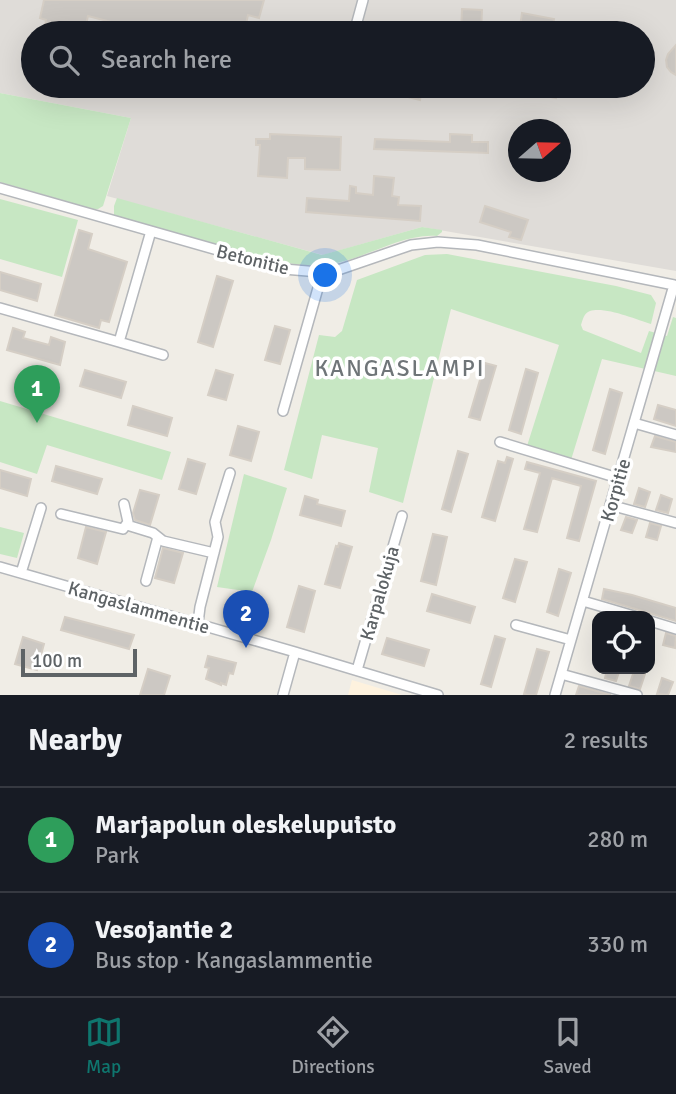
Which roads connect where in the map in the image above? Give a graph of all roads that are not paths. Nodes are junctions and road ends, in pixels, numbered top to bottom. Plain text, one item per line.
1 (363, 0) edge
2 (357, 21) edge
3 (0, 188) edge
4 (151, 231) junction
5 (318, 272) junction
6 (674, 285) joint
7 (0, 308) edge
8 (120, 342) junction
9 (163, 355) dead end
10 (283, 411) dead end
11 (634, 423) junction
12 (676, 435) edge
13 (500, 442) dead end
14 (230, 472) dead end
15 (618, 478) junction
16 (124, 504) dead end
17 (610, 505) junction
18 (41, 508) dead end
19 (61, 514) dead end
20 (401, 516) dead end
21 (676, 523) edge
22 (127, 526) junction
23 (158, 537) junction
24 (214, 553) junction
25 (0, 567) edge
26 (20, 573) junction
27 (146, 581) dead end
28 (583, 601) junction
29 (617, 611) edge
30 (655, 623) edge
31 (198, 624) junction
32 (521, 627) dead end
33 (676, 629) edge
34 (571, 640) junction
35 (296, 652) junction
36 (357, 670) junction
37 (561, 674) junction
38 (284, 695) edge
39 (438, 695) edge
40 (555, 695) edge
41 (637, 695) edge

1 - 2 street
3 - 4 street, Betonitie
4 - 5 street, Betonitie
4 - 8 street
5 - 6 street, Betonitie
5 - 10 street
6 - 11 street, Korpitie
7 - 8 street
8 - 9 street
11 - 12 street
11 - 15 street, Korpitie
13 - 15 street
14 - 24 street
15 - 17 street, Korpitie
16 - 22 street
17 - 21 street
17 - 28 street, Korpitie
18 - 26 street
19 - 22 street
20 - 36 street, Karpalokuja
22 - 23 street
23 - 24 street
23 - 27 street
24 - 31 street
25 - 26 street, Kangaslammentie
26 - 31 street, Kangaslammentie
28 - 29 street
28 - 34 street, Korpitie
30 - 33 street
31 - 35 street, Kangaslammentie
32 - 34 street
34 - 37 street, Korpitie
35 - 36 street, Kangaslammentie
35 - 38 street
36 - 39 street, Kangaslammentie
37 - 40 street, Korpitie
37 - 41 street

